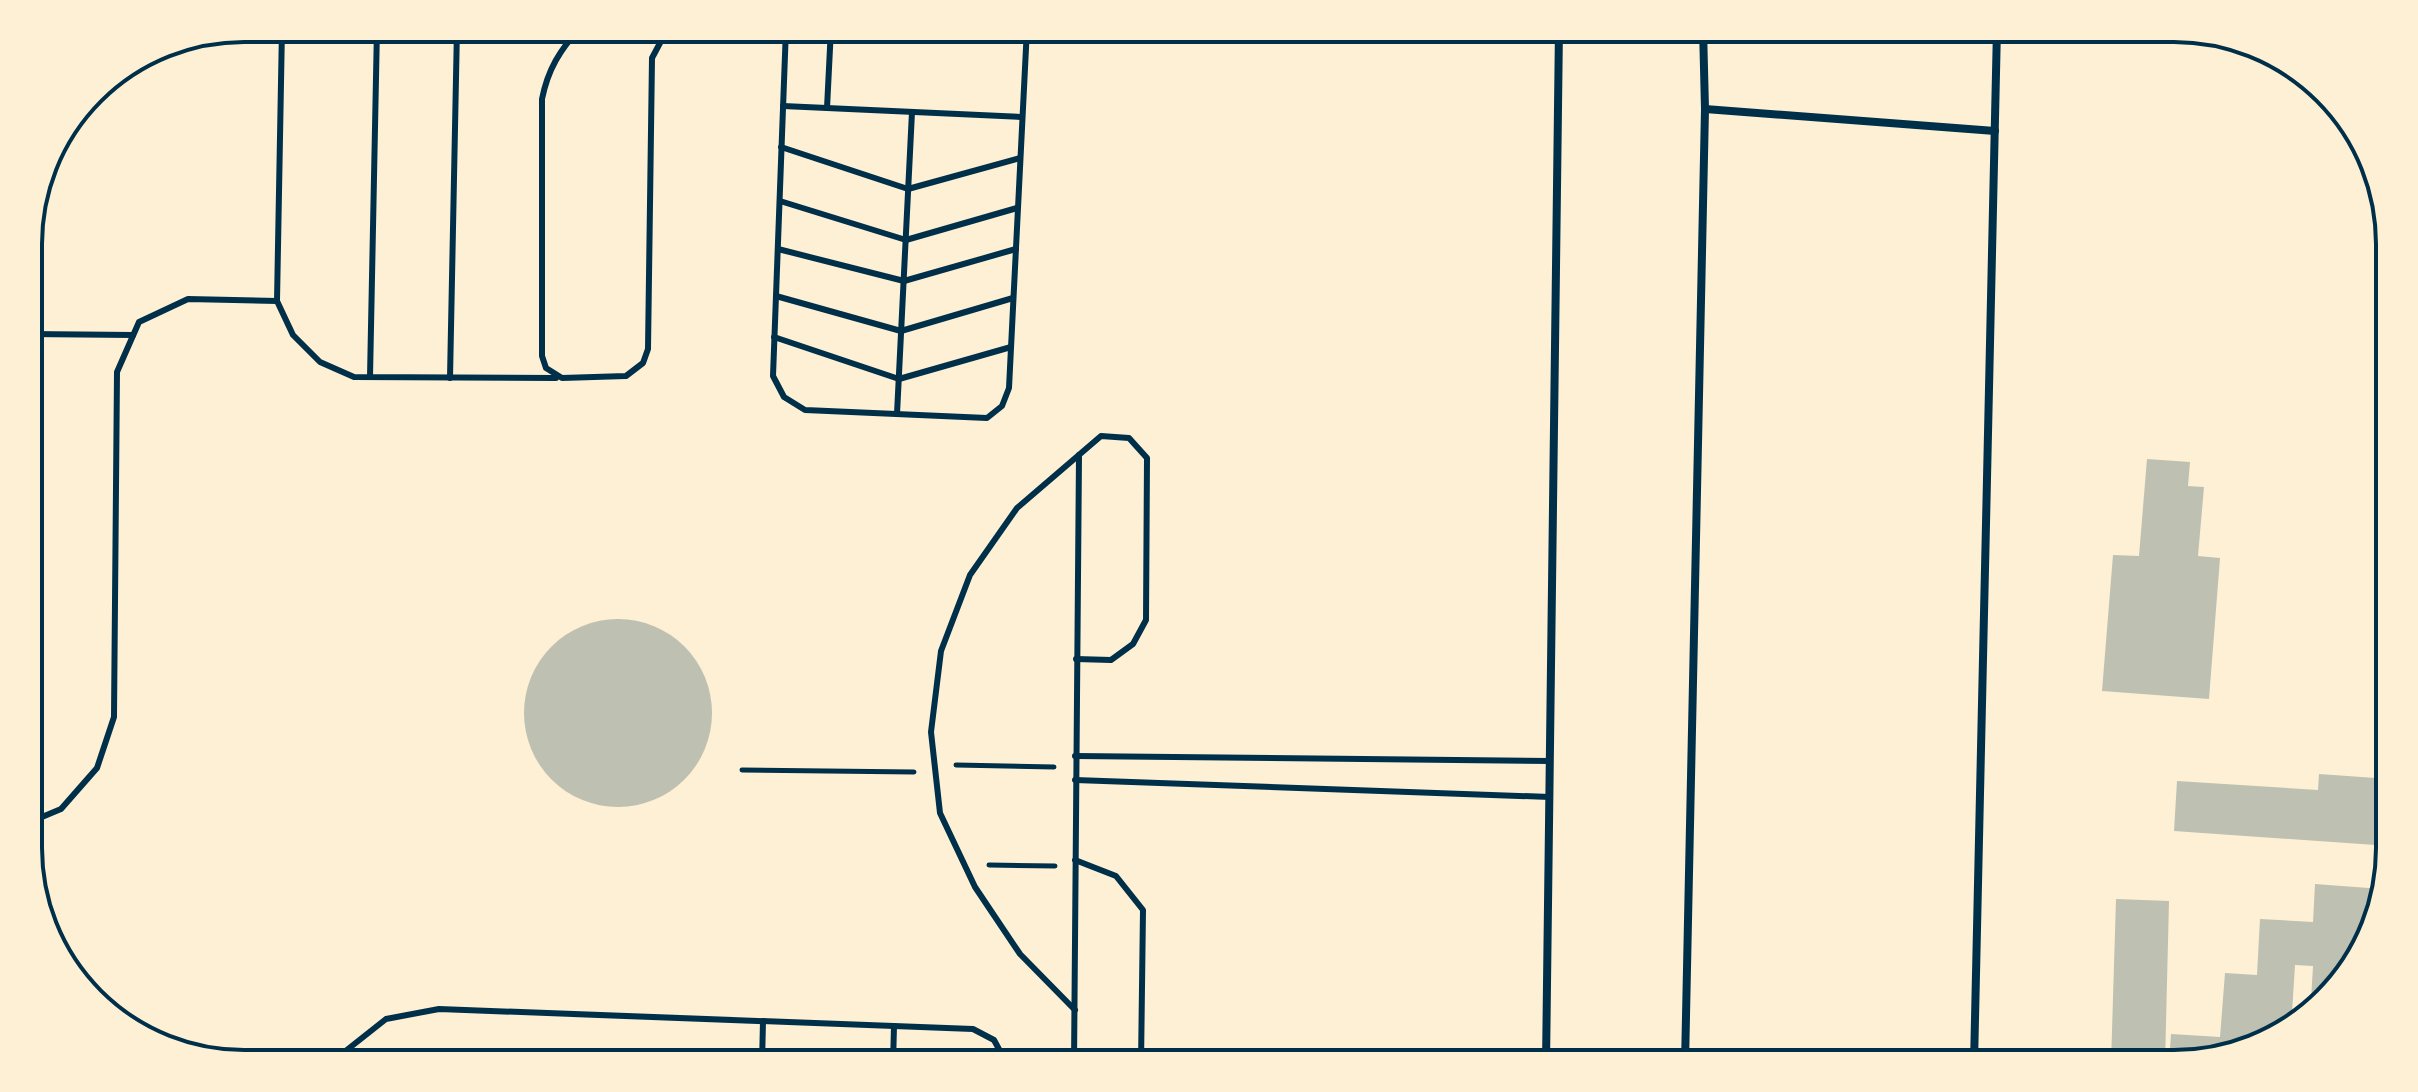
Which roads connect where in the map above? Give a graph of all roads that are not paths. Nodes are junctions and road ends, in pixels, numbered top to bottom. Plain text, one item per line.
1 (282, 42) edge
2 (377, 42) edge
3 (457, 42) edge
4 (569, 42) edge
5 (661, 42) edge
6 (785, 42) edge
7 (830, 42) edge
8 (1026, 42) edge
9 (1559, 42) edge
10 (1703, 42) edge
11 (1997, 42) edge
12 (783, 106) junction
13 (827, 108) junction
14 (1705, 109) junction
15 (912, 112) junction
16 (1022, 117) junction
17 (1995, 131) junction
18 (781, 147) junction
19 (1020, 158) junction
20 (908, 189) junction
21 (780, 201) junction
22 (1017, 208) junction
23 (906, 240) junction
24 (778, 249) junction
25 (1016, 249) junction
26 (904, 281) junction
27 (776, 296) junction
28 (1013, 298) junction
29 (277, 301) junction
30 (901, 331) junction
31 (42, 334) edge
32 (133, 335) junction
33 (774, 337) junction
34 (1011, 347) junction
35 (370, 377) junction
36 (450, 378) junction
37 (562, 378) junction
38 (899, 379) junction
39 (897, 414) junction
40 (1079, 455) junction
41 (1076, 659) junction
42 (1075, 756) junction
43 (1550, 761) junction
44 (1075, 780) junction
45 (1550, 797) junction
46 (42, 817) edge
47 (1075, 863) junction
48 (1075, 1010) junction
49 (763, 1021) junction
50 (894, 1026) junction
51 (347, 1050) edge
52 (762, 1050) edge
53 (893, 1050) edge
54 (999, 1050) edge
55 (1074, 1050) edge
56 (1141, 1050) edge
57 (1546, 1050) edge
58 (1685, 1050) edge
59 (1974, 1050) edge

1 - 29 lane
2 - 35 lane
3 - 36 lane
4 - 37 lane
5 - 37 lane
6 - 12 lane
7 - 13 lane
8 - 16 lane
9 - 43 street
10 - 14 street
11 - 17 street
12 - 13 lane
12 - 18 lane
13 - 15 lane
14 - 17 street
14 - 58 street
15 - 16 lane
15 - 20 lane
16 - 19 lane
17 - 59 street
18 - 20 lane
18 - 21 lane
19 - 20 lane
19 - 22 lane
20 - 23 lane
21 - 23 lane
21 - 24 lane
22 - 23 lane
22 - 25 lane
23 - 26 lane
24 - 26 lane
24 - 27 lane
25 - 26 lane
25 - 28 lane
26 - 30 lane
27 - 30 lane
27 - 33 lane
28 - 30 lane
28 - 34 lane
29 - 32 lane
29 - 35 lane
30 - 38 lane
31 - 32 lane
32 - 46 lane
33 - 38 lane
33 - 39 lane
34 - 38 lane
34 - 39 lane
35 - 36 lane
36 - 37 lane
38 - 39 lane
40 - 41 lane
40 - 41 lane
40 - 48 lane
41 - 42 lane
42 - 43 lane
42 - 44 lane
43 - 45 street
44 - 45 lane
44 - 47 lane
45 - 57 street
47 - 48 lane
47 - 56 lane
48 - 55 lane
49 - 50 lane
49 - 51 lane
49 - 52 lane
50 - 53 lane
50 - 54 lane

